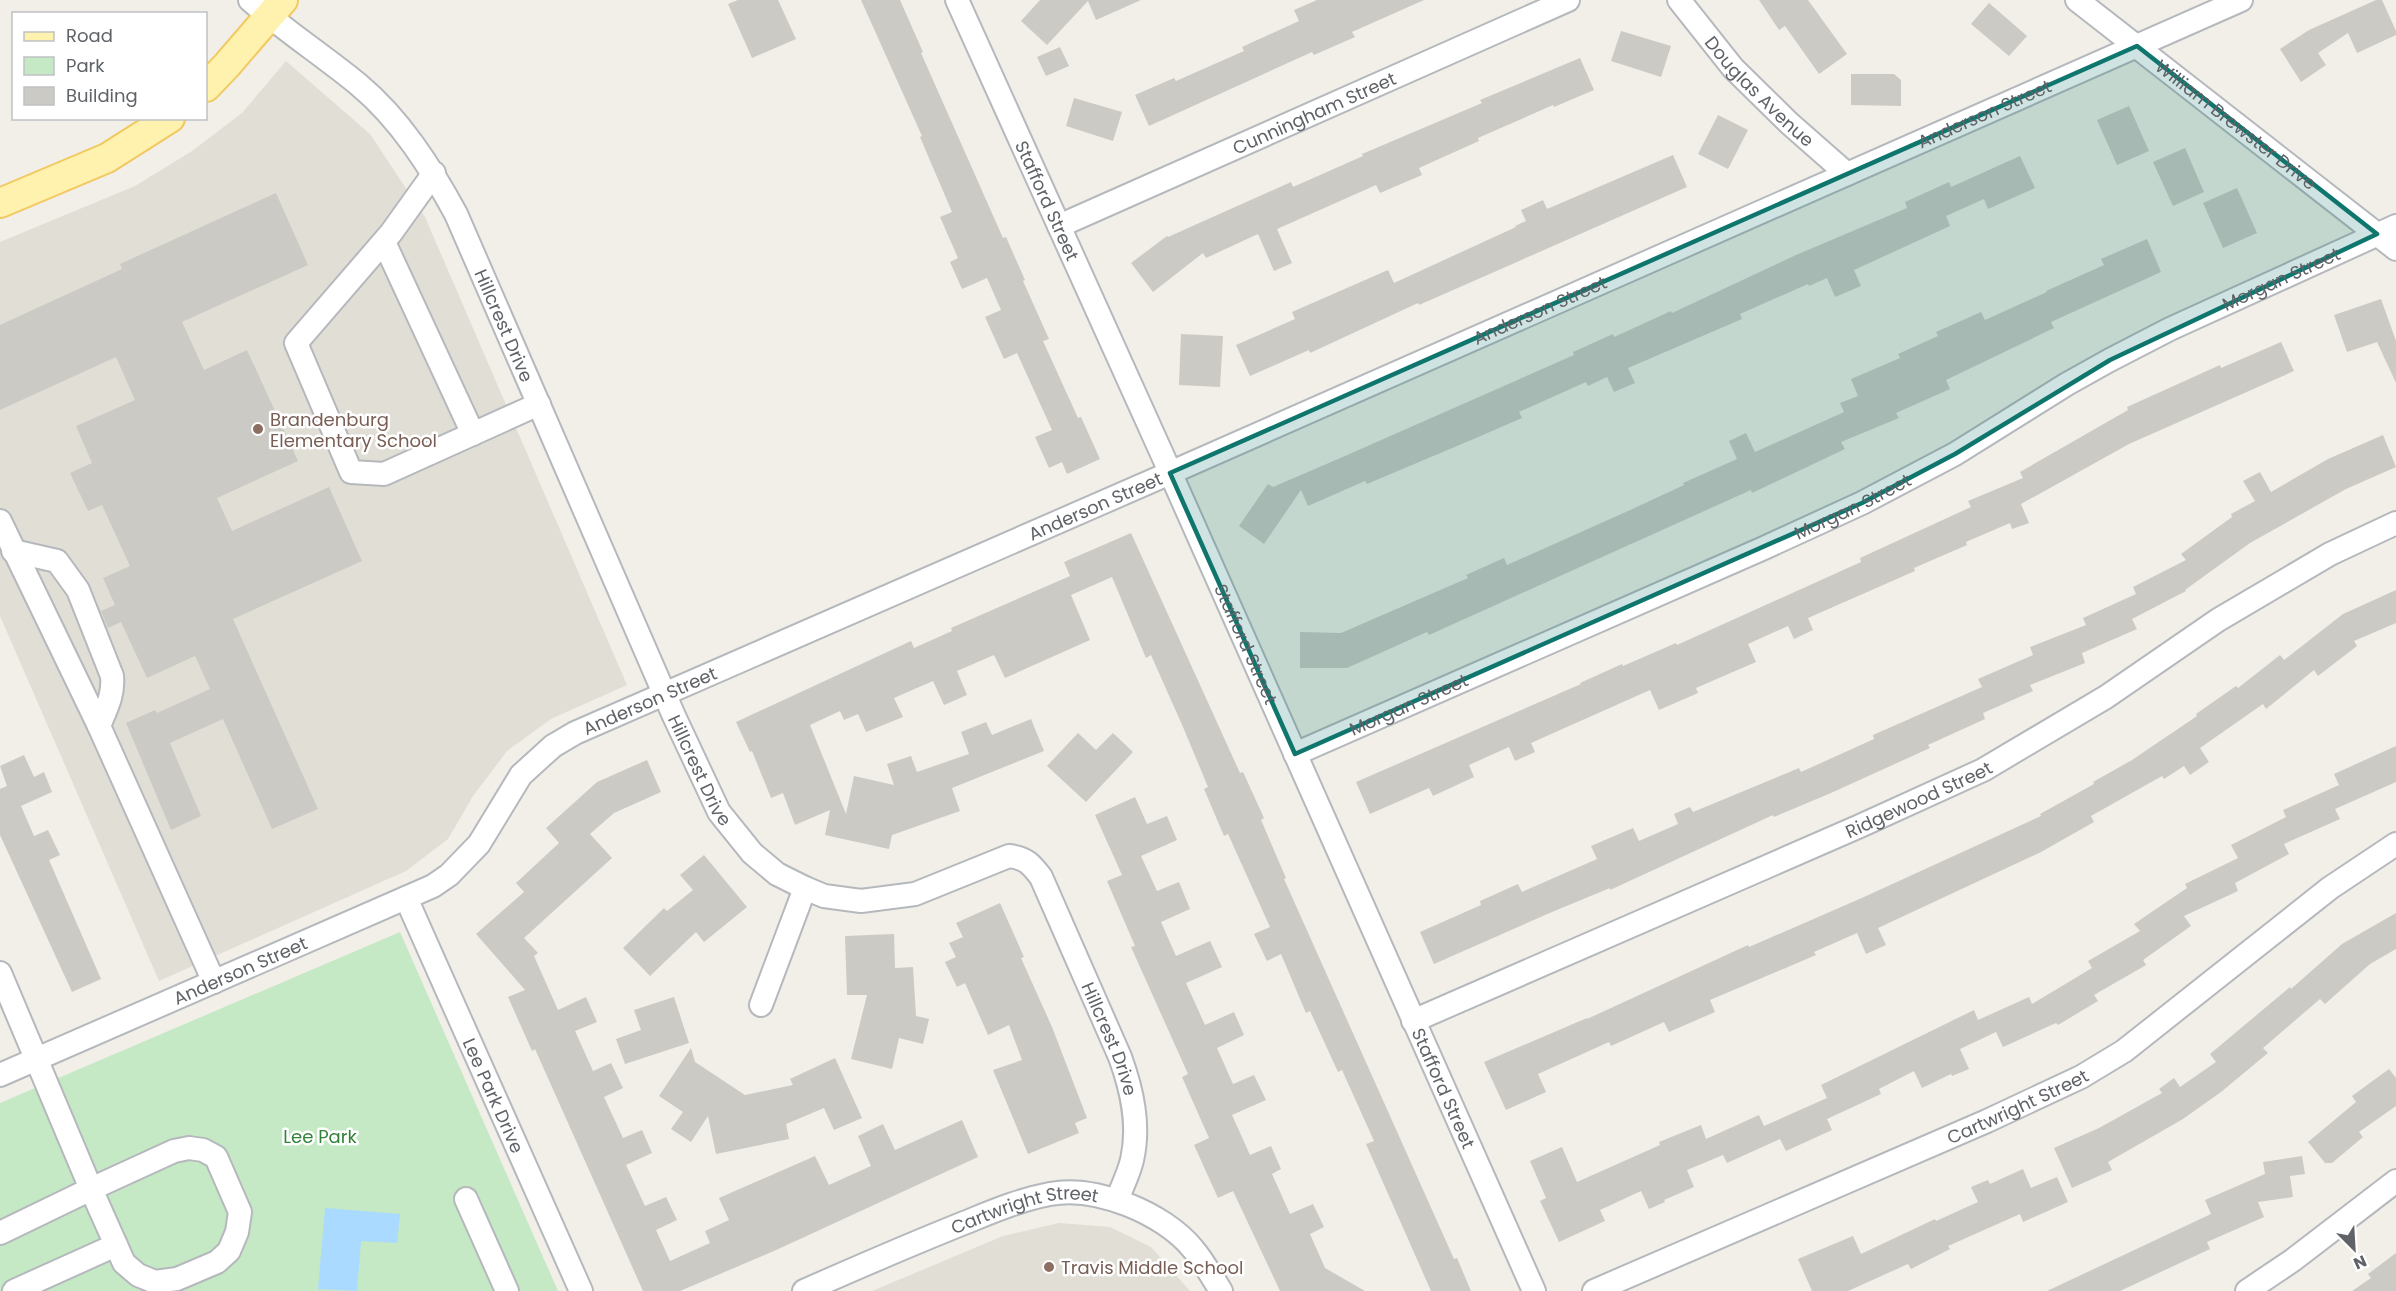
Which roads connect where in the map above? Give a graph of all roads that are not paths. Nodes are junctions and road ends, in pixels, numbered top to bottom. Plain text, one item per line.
1 (957, 0) edge
2 (1568, 0) edge
3 (1679, 0) edge
4 (2076, 0) edge
5 (2241, 0) edge
6 (267, 6) edge
7 (2137, 46) junction
8 (207, 86) edge
9 (167, 120) edge
10 (434, 173) junction
11 (1847, 174) junction
12 (0, 203) edge
13 (1059, 226) junction
14 (2387, 230) edge
15 (384, 242) junction
16 (2396, 249) edge
17 (539, 404) junction
18 (473, 434) junction
19 (1170, 473) junction
20 (0, 521) edge
21 (2396, 523) edge
22 (13, 551) junction
23 (665, 694) junction
24 (99, 726) junction
25 (1295, 754) junction
26 (2396, 844) edge
27 (805, 888) junction
28 (406, 898) junction
29 (0, 973) edge
30 (214, 982) junction
31 (761, 1005) dead end
32 (1413, 1021) junction
33 (37, 1059) junction
34 (0, 1075) edge
35 (2396, 1181) edge
36 (91, 1189) junction
37 (466, 1198) dead end
38 (1117, 1200) junction
39 (0, 1233) edge
40 (116, 1245) junction
41 (14, 1291) edge
42 (507, 1291) edge
43 (581, 1291) edge
44 (804, 1291) edge
45 (1221, 1291) edge
46 (1533, 1291) edge
47 (1594, 1291) edge
48 (2247, 1291) edge

1 - 13 street, Stafford Street
2 - 13 street, Cunningham Street
3 - 11 street, Douglas Avenue
4 - 7 street, William Brewster Drive
5 - 7 street, Anderson Street
6 - 8 main road
6 - 10 street, Hillcrest Drive
7 - 11 street, Anderson Street
7 - 14 street, William Brewster Drive
9 - 12 main road
10 - 15 street
10 - 17 street, Hillcrest Drive
11 - 19 street, Anderson Street
13 - 19 street, Stafford Street
14 - 16 street, William Brewster Drive
14 - 25 street, Morgan Street
15 - 18 street
15 - 18 street
17 - 18 street
17 - 23 street, Hillcrest Drive
19 - 23 street, Anderson Street
19 - 25 street, Stafford Street
20 - 22 street
21 - 32 street, Ridgewood Street
22 - 24 street
22 - 24 street
23 - 27 street, Hillcrest Drive
23 - 28 street, Anderson Street
24 - 30 street
25 - 32 street, Stafford Street
26 - 47 street, Cartwright Street
27 - 31 street
27 - 38 street, Hillcrest Drive
28 - 30 street, Anderson Street
28 - 43 street, Lee Park Drive
29 - 33 street
30 - 33 street, Anderson Street
32 - 46 street, Stafford Street
33 - 34 street, Anderson Street
33 - 36 street
35 - 48 street
36 - 39 street
36 - 40 street
36 - 40 street
37 - 42 street
38 - 44 street, Cartwright Street
38 - 45 street, Cartwright Street
40 - 41 street

